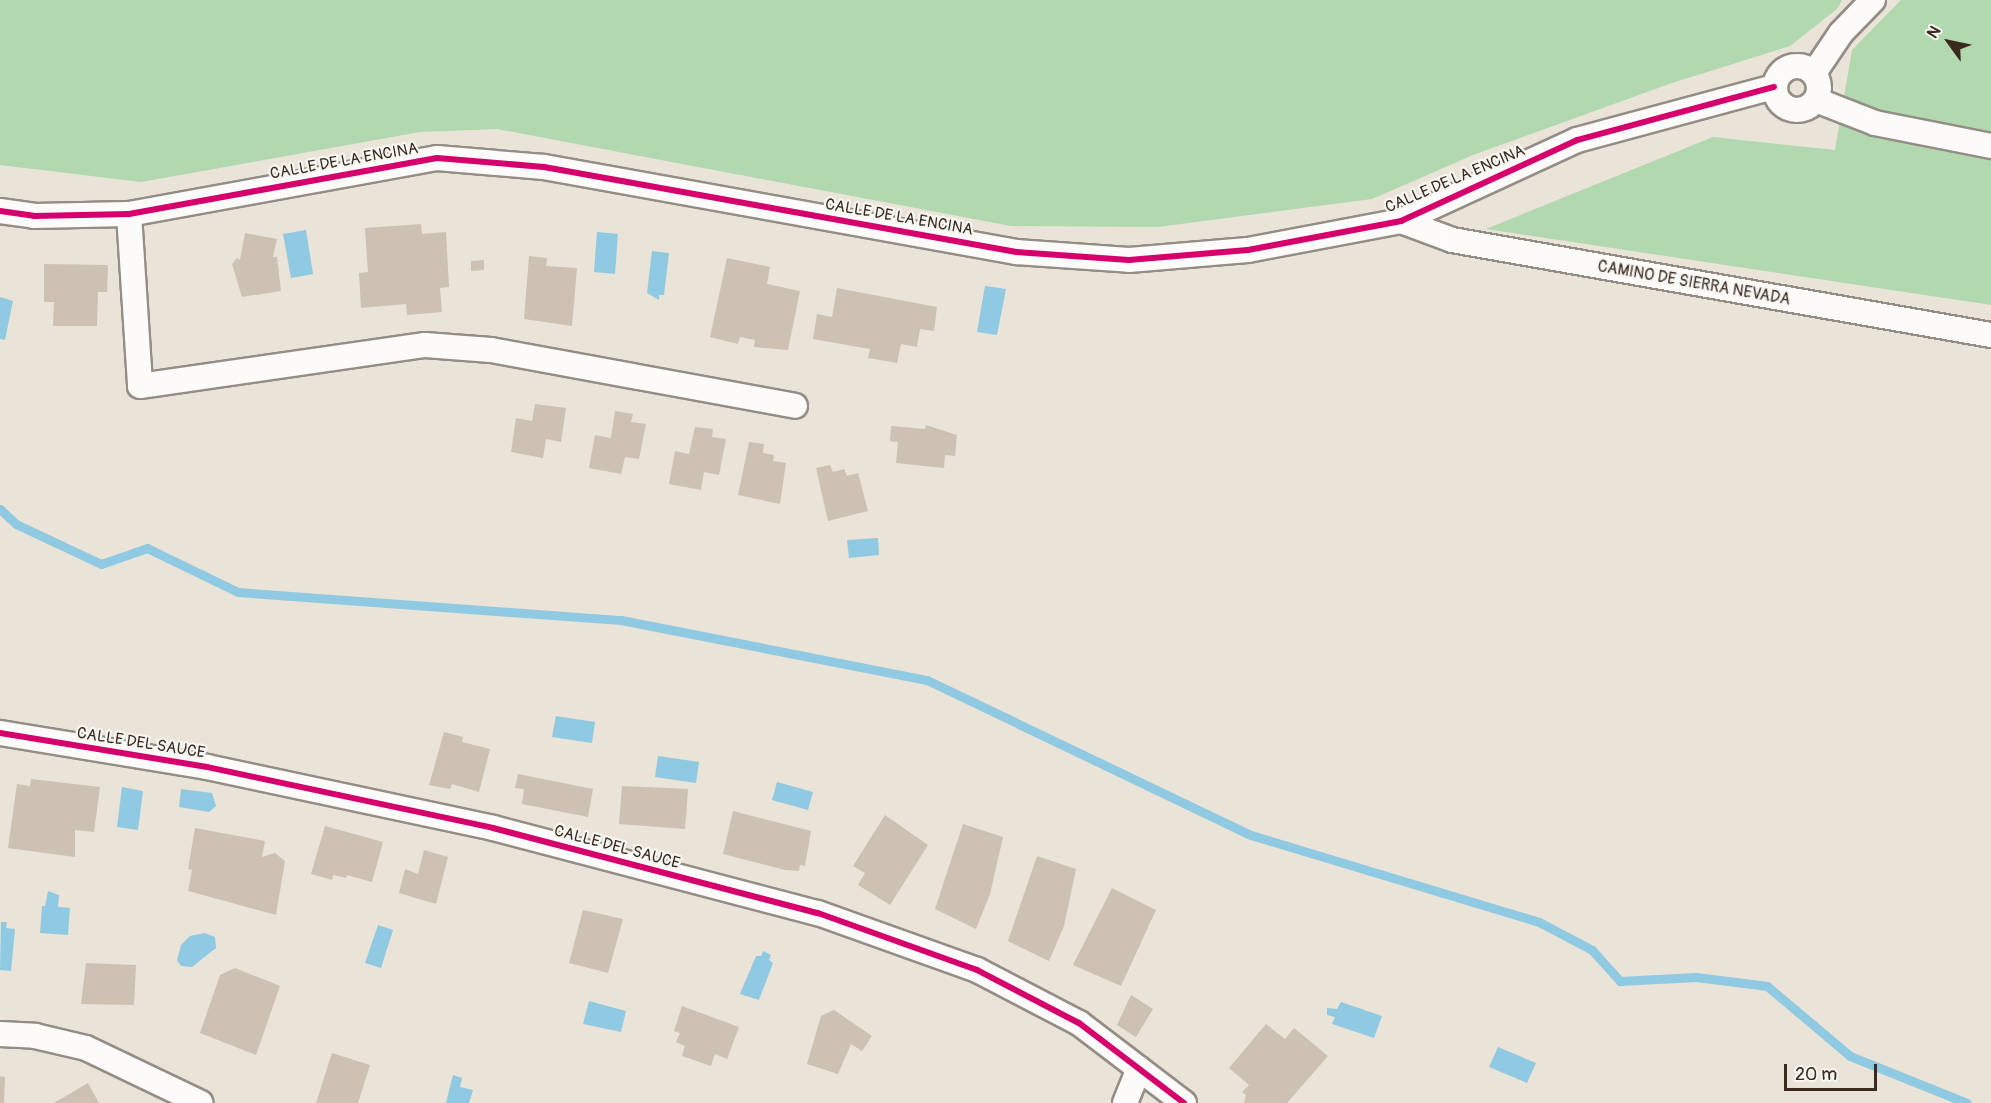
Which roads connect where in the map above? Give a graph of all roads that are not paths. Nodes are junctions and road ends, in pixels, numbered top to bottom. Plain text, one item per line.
1 (1873, 0) edge
2 (1814, 73) junction
3 (1774, 87) junction
4 (1816, 100) junction
5 (1991, 147) edge
6 (0, 212) edge
7 (129, 214) junction
8 (1401, 221) junction
9 (1991, 335) edge
10 (795, 406) dead end
11 (0, 733) edge
12 (0, 1034) edge
13 (1139, 1069) junction
14 (188, 1100) edge
15 (1125, 1103) edge
16 (1184, 1103) edge

1 - 2 street
2 - 3 street
2 - 4 street
3 - 4 street
3 - 8 street, CALLE DE LA ENCINA
4 - 5 street
6 - 7 street, CALLE DE LA ENCINA
7 - 8 street, CALLE DE LA ENCINA
7 - 10 street
8 - 9 street, CAMINO DE SIERRA NEVADA
11 - 13 street, CALLE DEL SAUCE
12 - 14 street
13 - 15 street
13 - 16 street, CALLE DEL SAUCE

